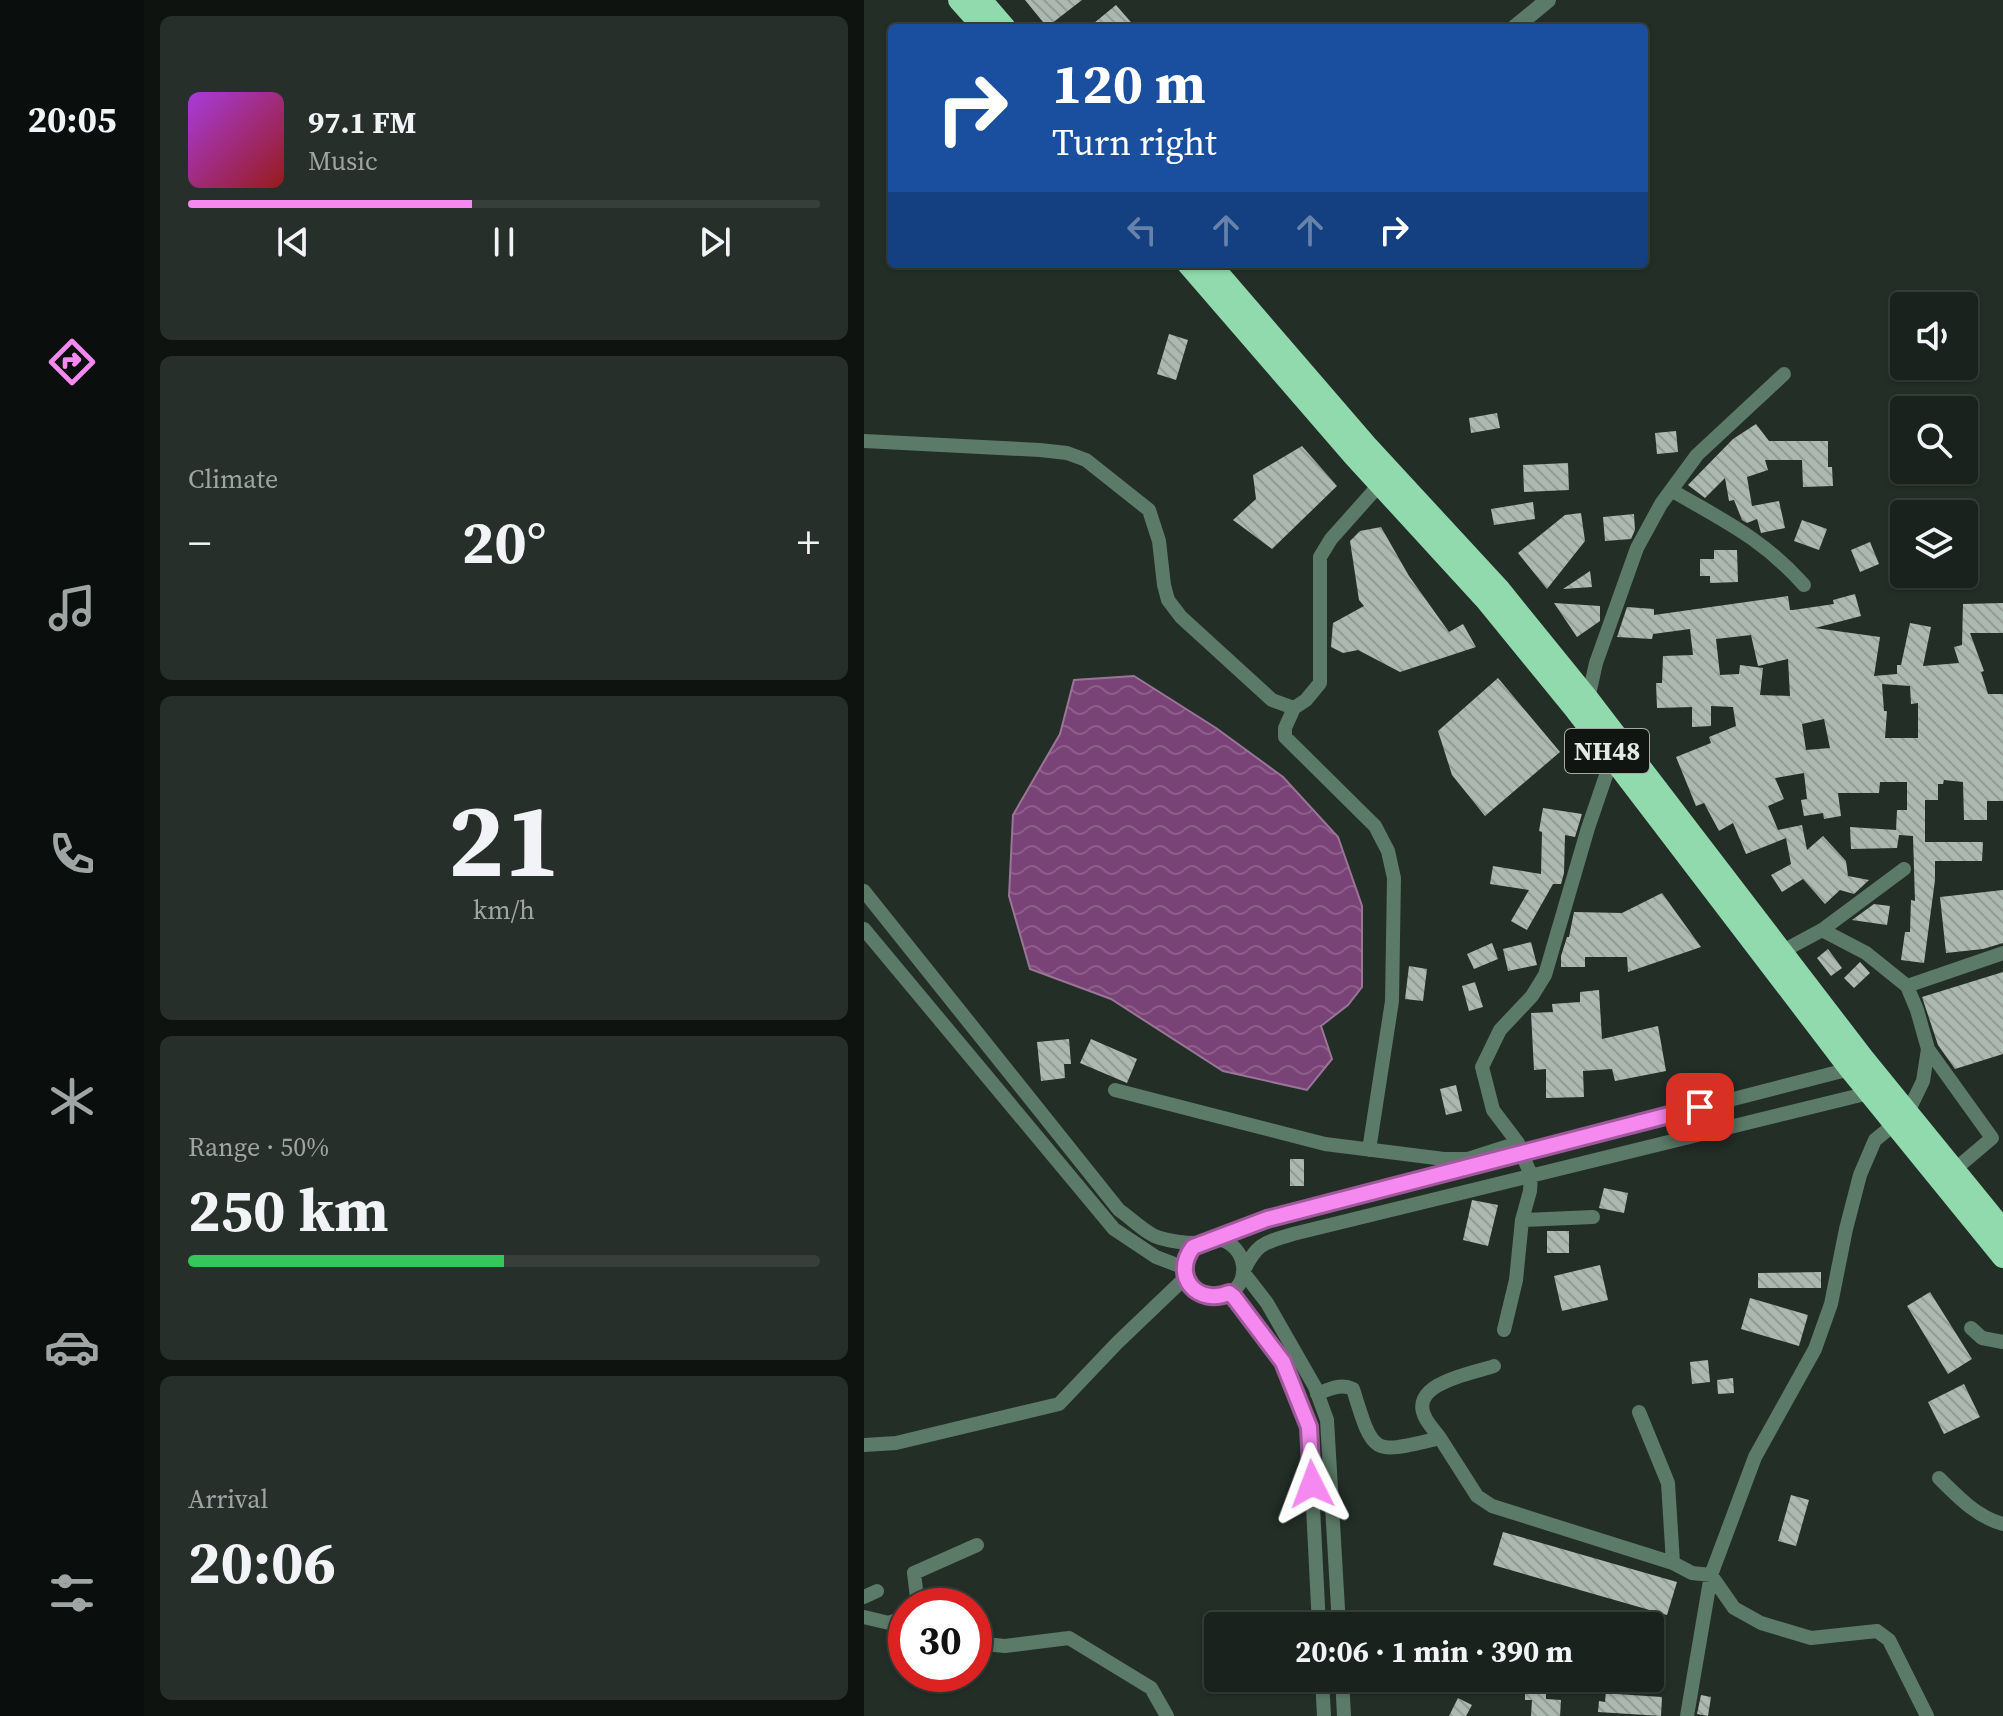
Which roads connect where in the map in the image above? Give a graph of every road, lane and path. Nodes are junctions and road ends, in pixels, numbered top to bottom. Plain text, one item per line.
1 (959, 0) edge
2 (981, 0) edge
3 (1548, 0) edge
4 (980, 24) edge
5 (1002, 24) edge
6 (1519, 24) edge
7 (1191, 268) edge
8 (1217, 268) edge
9 (1784, 374) dead end
10 (864, 441) edge
11 (1380, 484) junction
12 (1671, 490) junction
13 (1804, 585) dead end
14 (1581, 704) junction
15 (1294, 708) junction
16 (1612, 758) junction
17 (1670, 821) junction
18 (1904, 869) dead end
19 (864, 891) edge
20 (864, 929) edge
21 (1822, 930) junction
22 (1781, 952) junction
23 (2003, 953) edge
24 (1907, 986) junction
25 (1928, 1049) junction
26 (1850, 1069) junction
27 (1115, 1090) dead end
28 (1869, 1093) junction
29 (1901, 1119) junction
30 (1519, 1148) junction
31 (1369, 1150) junction
32 (1953, 1171) junction
33 (1531, 1175) junction
34 (1593, 1217) dead end
35 (1522, 1220) junction
36 (2003, 1230) edge
37 (1204, 1242) junction
38 (2003, 1257) edge
39 (1185, 1272) junction
40 (1243, 1272) junction
41 (1229, 1293) junction
42 (1971, 1328) dead end
43 (1504, 1330) dead end
44 (2003, 1342) edge
45 (1494, 1366) dead end
46 (1317, 1394) junction
47 (1639, 1412) dead end
48 (1440, 1438) junction
49 (864, 1445) edge
50 (1939, 1478) dead end
51 (2003, 1524) edge
52 (977, 1545) dead end
53 (1673, 1563) junction
54 (1711, 1575) junction
55 (916, 1588) edge
56 (1318, 1612) edge
57 (1338, 1612) edge
58 (864, 1617) edge
59 (888, 1623) edge
60 (992, 1645) edge
61 (1323, 1692) edge
62 (1343, 1692) edge
63 (1167, 1716) edge
64 (1324, 1716) edge
65 (1344, 1716) edge
66 (1687, 1716) edge
67 (1927, 1716) edge

1 - 4 highway
2 - 5 highway
3 - 6 street
7 - 11 highway, NH48
8 - 14 highway, NH48
9 - 12 street
10 - 15 street
11 - 14 highway, NH48
11 - 15 street
12 - 13 street
12 - 14 street
14 - 16 highway, NH48
14 - 17 highway, NH48
15 - 31 street
16 - 17 highway, NH48
16 - 30 street
17 - 22 highway, NH48
17 - 26 highway, NH48
18 - 21 street
19 - 37 street
20 - 39 street
21 - 22 street
21 - 24 street
22 - 29 highway, NH48
23 - 24 street
24 - 25 street
25 - 29 street
25 - 32 street
26 - 28 highway, NH48
26 - 30 street
27 - 31 street
28 - 29 highway, NH48
28 - 33 street
29 - 32 highway, NH48
29 - 38 highway, NH48
29 - 54 street
30 - 31 street
30 - 33 street
30 - 37 street
32 - 36 highway, NH48
33 - 35 street
33 - 40 street
34 - 35 street
35 - 43 street
37 - 39 street
37 - 40 street
39 - 41 street
39 - 49 street
40 - 41 street
40 - 46 street
41 - 56 street
42 - 44 street
45 - 48 street
46 - 48 street
46 - 57 street
47 - 53 street
48 - 53 street
50 - 51 street
52 - 55 street
53 - 54 street
54 - 66 street
54 - 67 street
58 - 59 street
60 - 63 street
61 - 64 street
62 - 65 street

